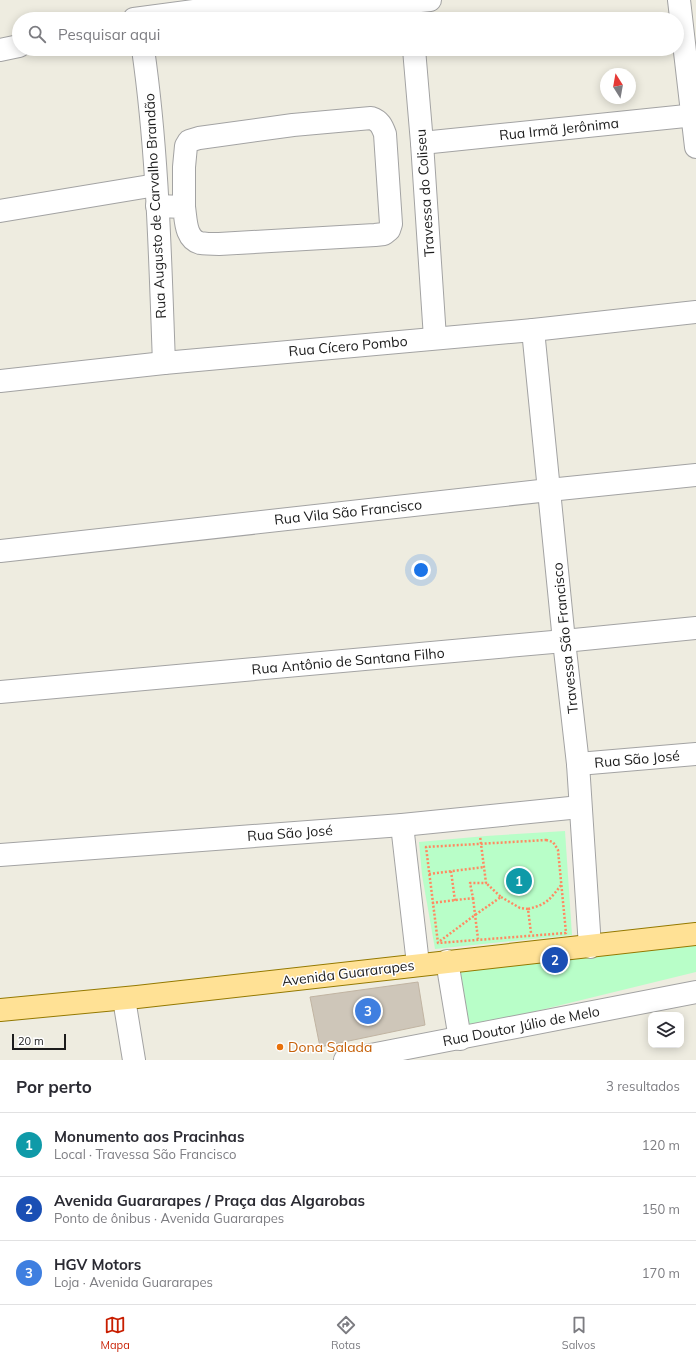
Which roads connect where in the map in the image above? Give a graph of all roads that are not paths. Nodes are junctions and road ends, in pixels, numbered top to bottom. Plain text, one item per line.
1 (679, 0) edge
2 (247, 2) edge
3 (417, 7) edge
4 (155, 12) edge
5 (681, 12) edge
6 (684, 38) edge
7 (12, 47) edge
8 (0, 50) edge
9 (144, 56) edge
10 (415, 56) edge
11 (694, 115) edge
12 (422, 143) junction
13 (696, 147) edge
14 (156, 185) junction
15 (157, 206) junction
16 (184, 207) junction
17 (0, 211) edge
18 (696, 312) edge
19 (533, 330) junction
20 (435, 338) junction
21 (164, 363) junction
22 (0, 381) edge
23 (696, 475) edge
24 (549, 490) junction
25 (0, 551) edge
26 (696, 628) edge
27 (564, 641) junction
28 (0, 692) edge
29 (696, 754) edge
30 (578, 764) junction
31 (580, 807) junction
32 (402, 824) junction
33 (0, 855) edge
34 (696, 934) edge
35 (590, 947) junction
36 (443, 952) junction
37 (418, 964) junction
38 (696, 992) edge
39 (124, 999) junction
40 (0, 1010) edge
41 (460, 1039) junction
42 (134, 1060) edge
43 (345, 1060) edge

1 - 5 street
2 - 3 street
2 - 4 street
6 - 11 street
7 - 8 street
9 - 14 street, Rua Augusto de Carvalho Brandão
10 - 12 street, Travessa do Coliseu
11 - 12 street, Rua Irmã Jerônima
11 - 13 street
12 - 20 street, Travessa do Coliseu
14 - 15 street, Rua Augusto de Carvalho Brandão
14 - 17 street
15 - 16 street
15 - 21 street, Rua Augusto de Carvalho Brandão
16 - 16 street
18 - 19 street, Rua Cícero Pombo
19 - 20 street, Rua Cícero Pombo
19 - 24 street, Travessa São Francisco
20 - 21 street, Rua Cícero Pombo
21 - 22 street, Rua Cícero Pombo
23 - 24 street, Rua Vila São Francisco
24 - 25 street, Rua Vila São Francisco
24 - 27 street, Travessa São Francisco
26 - 27 street, Rua Antônio de Santana Filho
27 - 28 street, Rua Antônio de Santana Filho
27 - 30 street, Travessa São Francisco
29 - 30 street, Rua São José
30 - 31 street, Travessa São Francisco
31 - 32 street, Rua São José
31 - 35 street, Travessa São Francisco
32 - 33 street, Rua São José
32 - 37 street
34 - 35 main road, Avenida Guararapes
35 - 36 main road, Avenida Guararapes
36 - 37 main road, Avenida Guararapes
36 - 41 street
37 - 39 main road, Avenida Guararapes
38 - 41 street, Rua Doutor Júlio de Melo
39 - 40 main road, Avenida Guararapes
39 - 42 street
41 - 43 street, Rua Doutor Júlio de Melo

